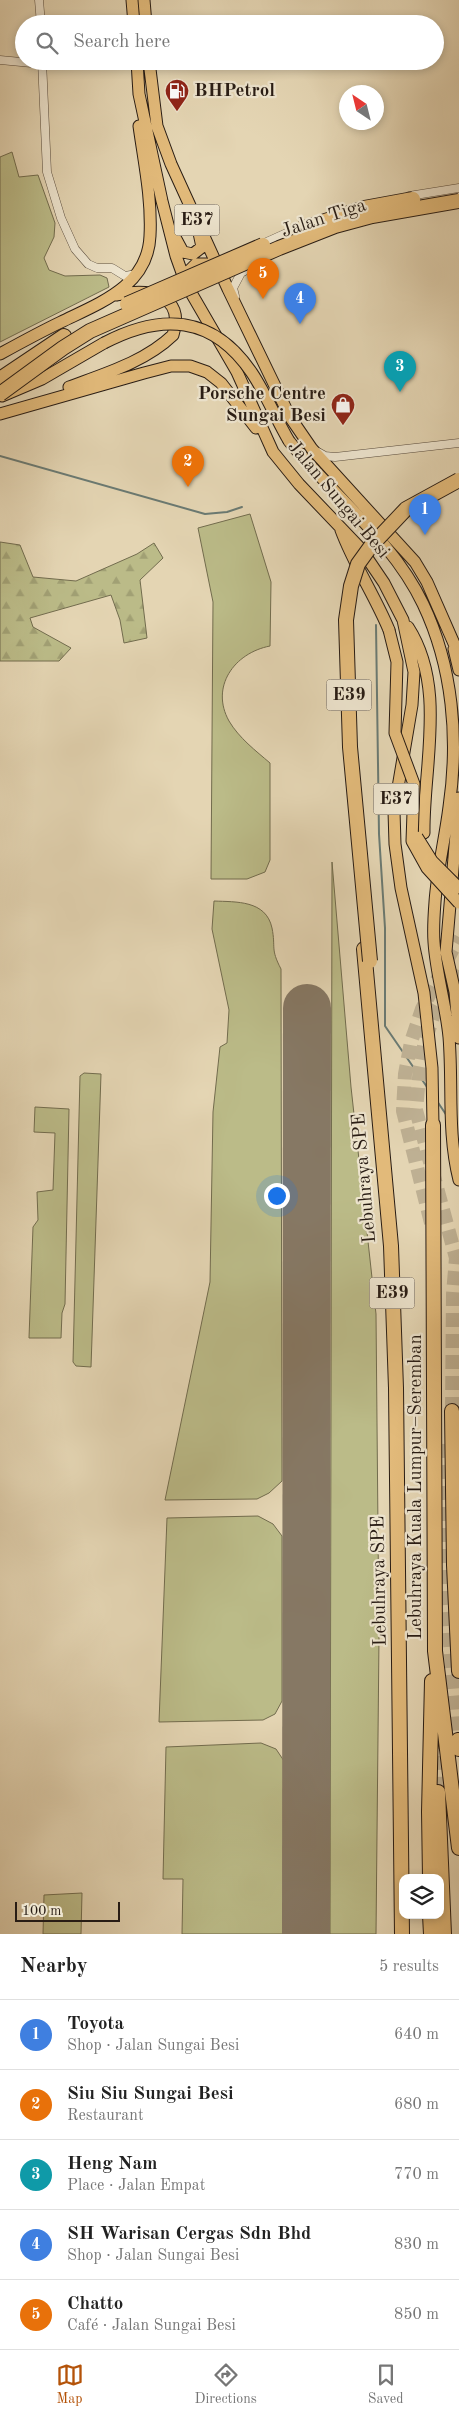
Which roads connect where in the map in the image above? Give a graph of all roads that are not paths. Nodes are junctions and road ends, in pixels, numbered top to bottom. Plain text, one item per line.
1 (39, 0) edge
2 (132, 0) edge
3 (144, 0) edge
4 (40, 15) edge
5 (133, 15) edge
6 (145, 15) edge
7 (0, 60) edge
8 (15, 61) edge
9 (42, 70) edge
10 (138, 70) edge
11 (150, 70) edge
12 (139, 94) junction
13 (181, 187) junction
14 (459, 189) edge
15 (160, 190) junction
16 (459, 202) edge
17 (209, 246) junction
18 (120, 274) junction
19 (138, 274) junction
20 (117, 294) junction
21 (238, 307) junction
22 (214, 331) junction
23 (0, 354) edge
24 (268, 372) junction
25 (0, 379) edge
26 (0, 395) edge
27 (0, 414) edge
28 (459, 443) edge
29 (312, 449) junction
30 (273, 452) junction
31 (459, 475) edge
32 (459, 480) edge
33 (338, 523) junction
34 (403, 620) junction
35 (450, 633) junction
36 (459, 655) edge
37 (459, 670) edge
38 (459, 798) edge
39 (413, 821) junction
40 (450, 878) junction
41 (459, 888) edge
42 (459, 903) edge
43 (457, 994) edge
44 (459, 1038) edge
45 (433, 1125) joint
46 (459, 1180) edge
47 (452, 1411) tunnel mouth
48 (454, 1565) junction
49 (459, 1588) edge
50 (435, 1651) junction
51 (459, 1671) edge
52 (438, 1792) tunnel mouth
53 (459, 1848) edge
54 (406, 1874) edge
55 (430, 1874) edge
56 (406, 1919) edge
57 (430, 1919) edge
58 (402, 1934) edge
59 (407, 1934) edge
60 (430, 1934) edge
61 (444, 1934) edge

1 - 4 street
2 - 5 main road
3 - 6 main road
7 - 8 street
9 - 18 street
10 - 12 main road, Jalan Sungai Besi / E37
11 - 13 main road, Jalan Sungai Besi / E37
12 - 15 main road, Jalan Sungai Besi / E37
12 - 19 main road
13 - 15 main road
13 - 17 main road, Jalan Sungai Besi / E37
14 - 17 street, Jalan Tiga
14 - 25 highway, bridge
15 - 22 main road, Jalan Sungai Besi / E37
16 - 21 street, Jalan Tiga
16 - 26 highway, bridge
17 - 21 main road, Jalan Sungai Besi / E37
18 - 19 street
18 - 20 street
19 - 20 main road
20 - 23 main road
20 - 27 main road
21 - 24 main road, Jalan Sungai Besi / E37
22 - 24 main road
22 - 30 main road, Jalan Sungai Besi / E37
24 - 29 main road, Jalan Sungai Besi / E37
26 - 46 main road, bridge
27 - 30 main road
28 - 29 street
29 - 35 main road, Jalan Sungai Besi / E37
30 - 33 main road, Jalan Sungai Besi / E37
31 - 58 highway, Lebuhraya SPE / E39
32 - 54 highway, Lebuhraya SPE / E39, bridge
33 - 34 main road, Jalan Sungai Besi / E37
33 - 39 main road, bridge
34 - 40 main road, bridge
34 - 45 main road, Jalan Sungai Besi / E37
35 - 36 main road
35 - 37 main road, E37
38 - 43 main road
39 - 40 main road, bridge
39 - 42 main road, bridge
40 - 41 main road, bridge
43 - 44 main road
45 - 50 highway, Lebuhraya Kuala Lumpur–Seremban / E37
47 - 48 highway
48 - 49 highway
48 - 51 highway
50 - 53 highway, Lebuhraya Kuala Lumpur–Seremban / E37
50 - 55 highway
52 - 61 highway
56 - 59 highway
57 - 60 highway

